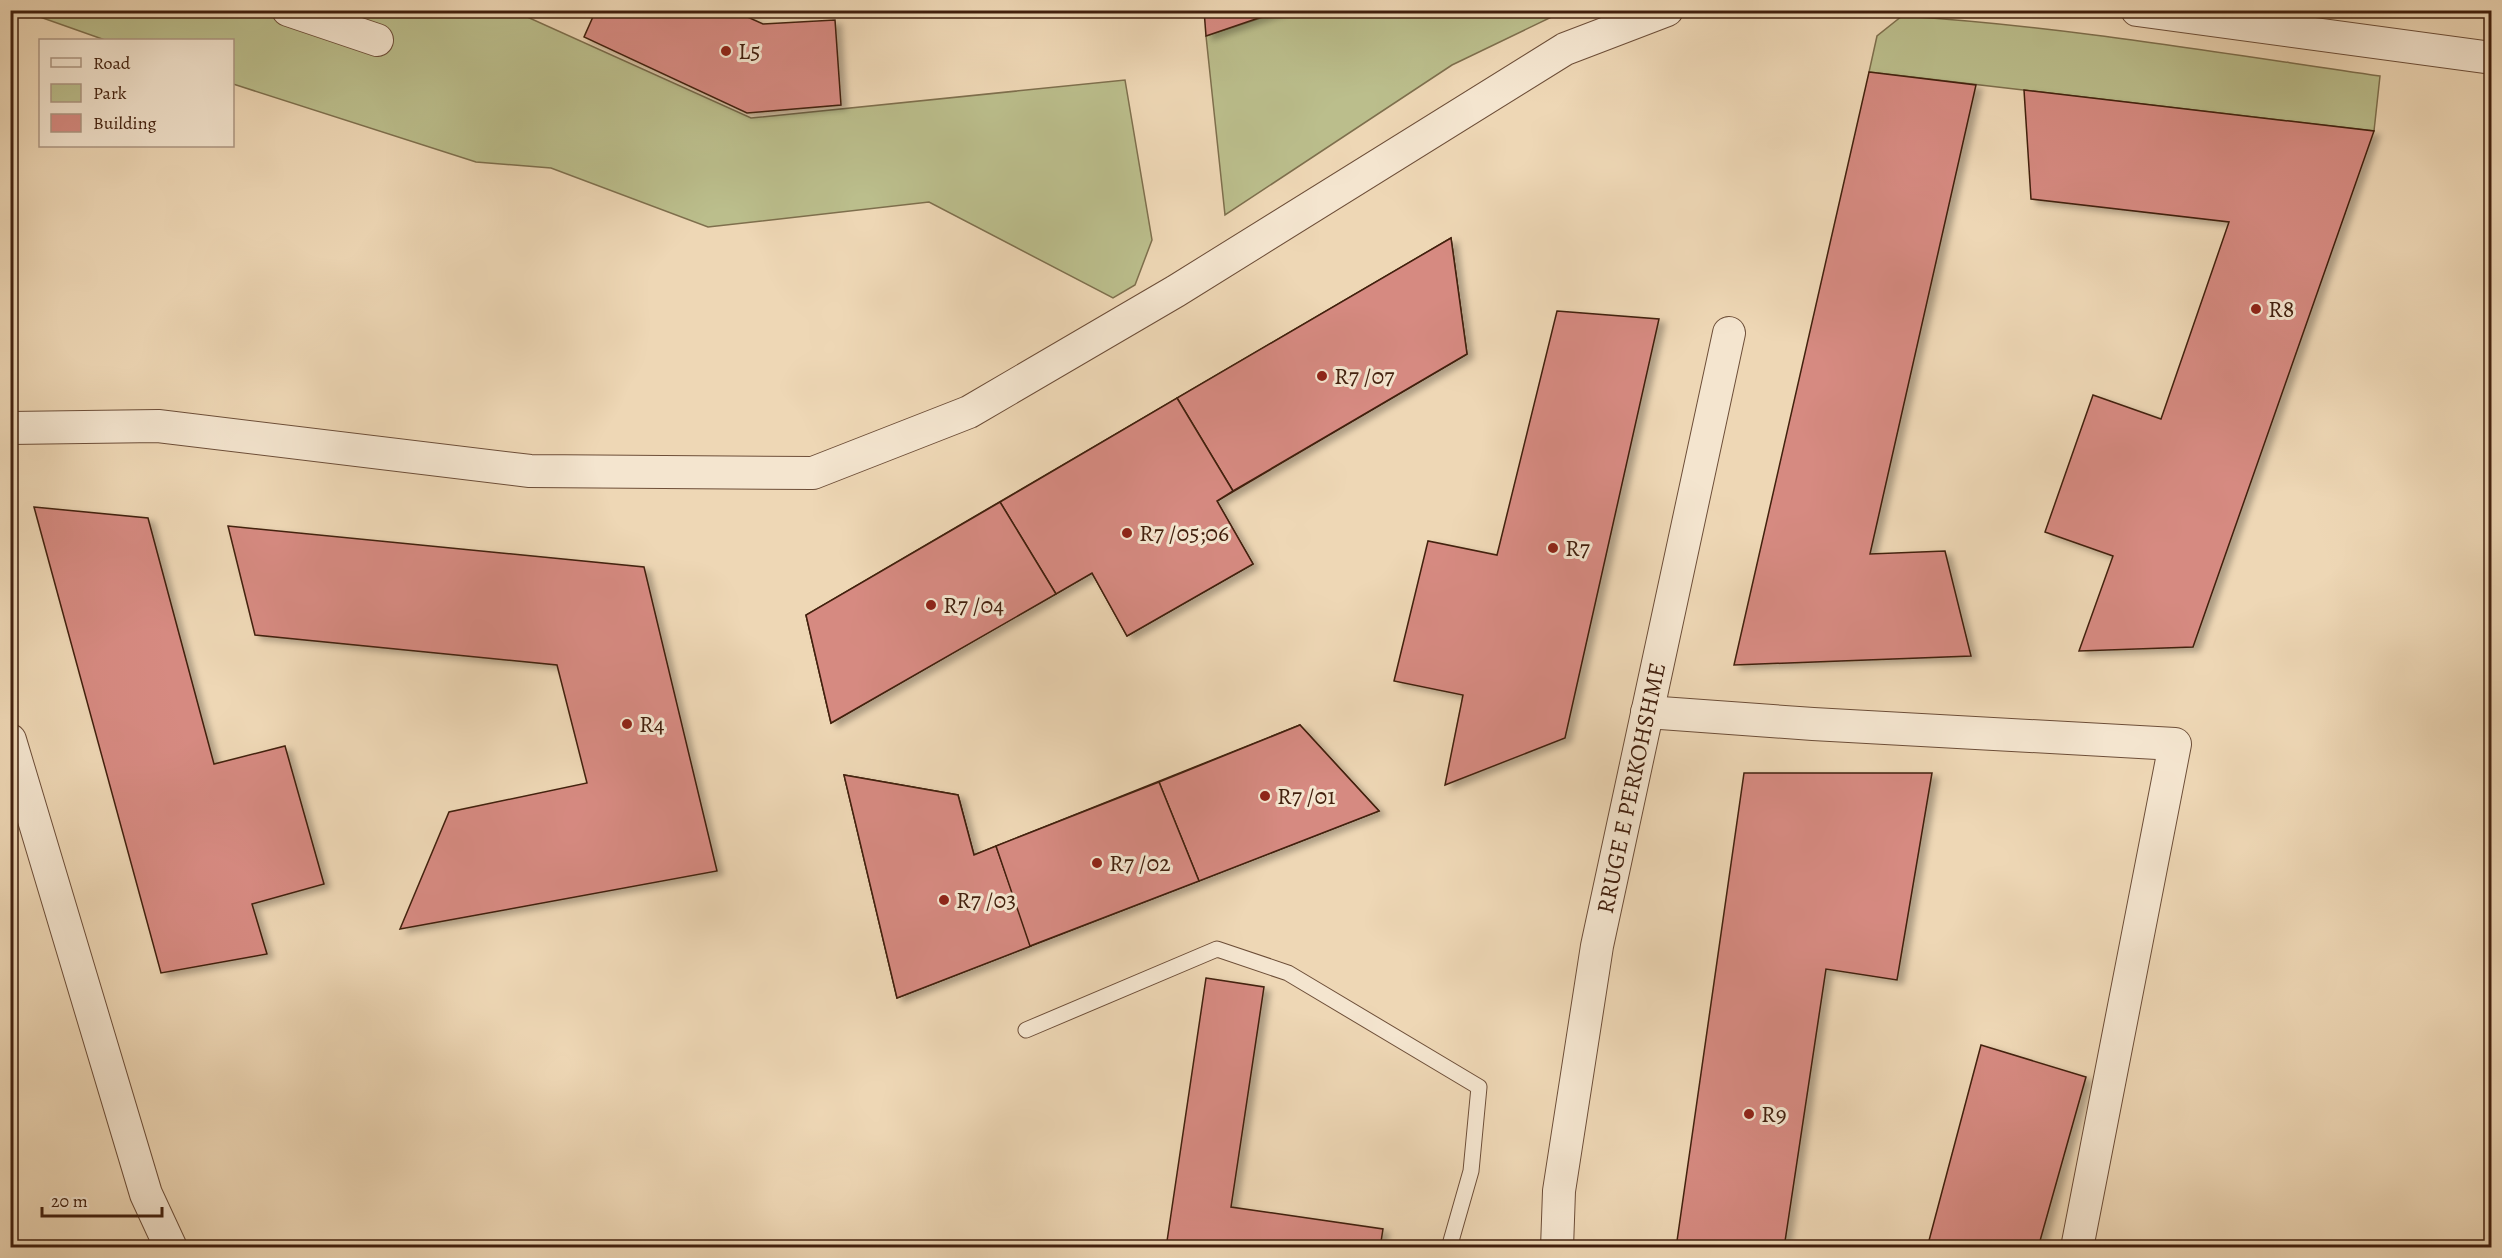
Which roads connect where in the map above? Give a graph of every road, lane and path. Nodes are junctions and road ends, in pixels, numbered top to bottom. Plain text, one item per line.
1 (288, 10) edge
2 (1667, 10) edge
3 (2137, 10) edge
4 (377, 40) dead end
5 (2492, 58) edge
6 (1729, 333) dead end
7 (10, 428) edge
8 (1647, 712) junction
9 (10, 740) edge
10 (1026, 1030) dead end
11 (171, 1248) edge
12 (1449, 1248) edge
13 (1557, 1248) edge
14 (2077, 1248) edge

1 - 4 street
2 - 7 street
3 - 5 street
6 - 8 street, RRUGE E PERKOHSHME
8 - 13 street, RRUGE E PERKOHSHME
8 - 14 street
9 - 11 street
10 - 12 lane

